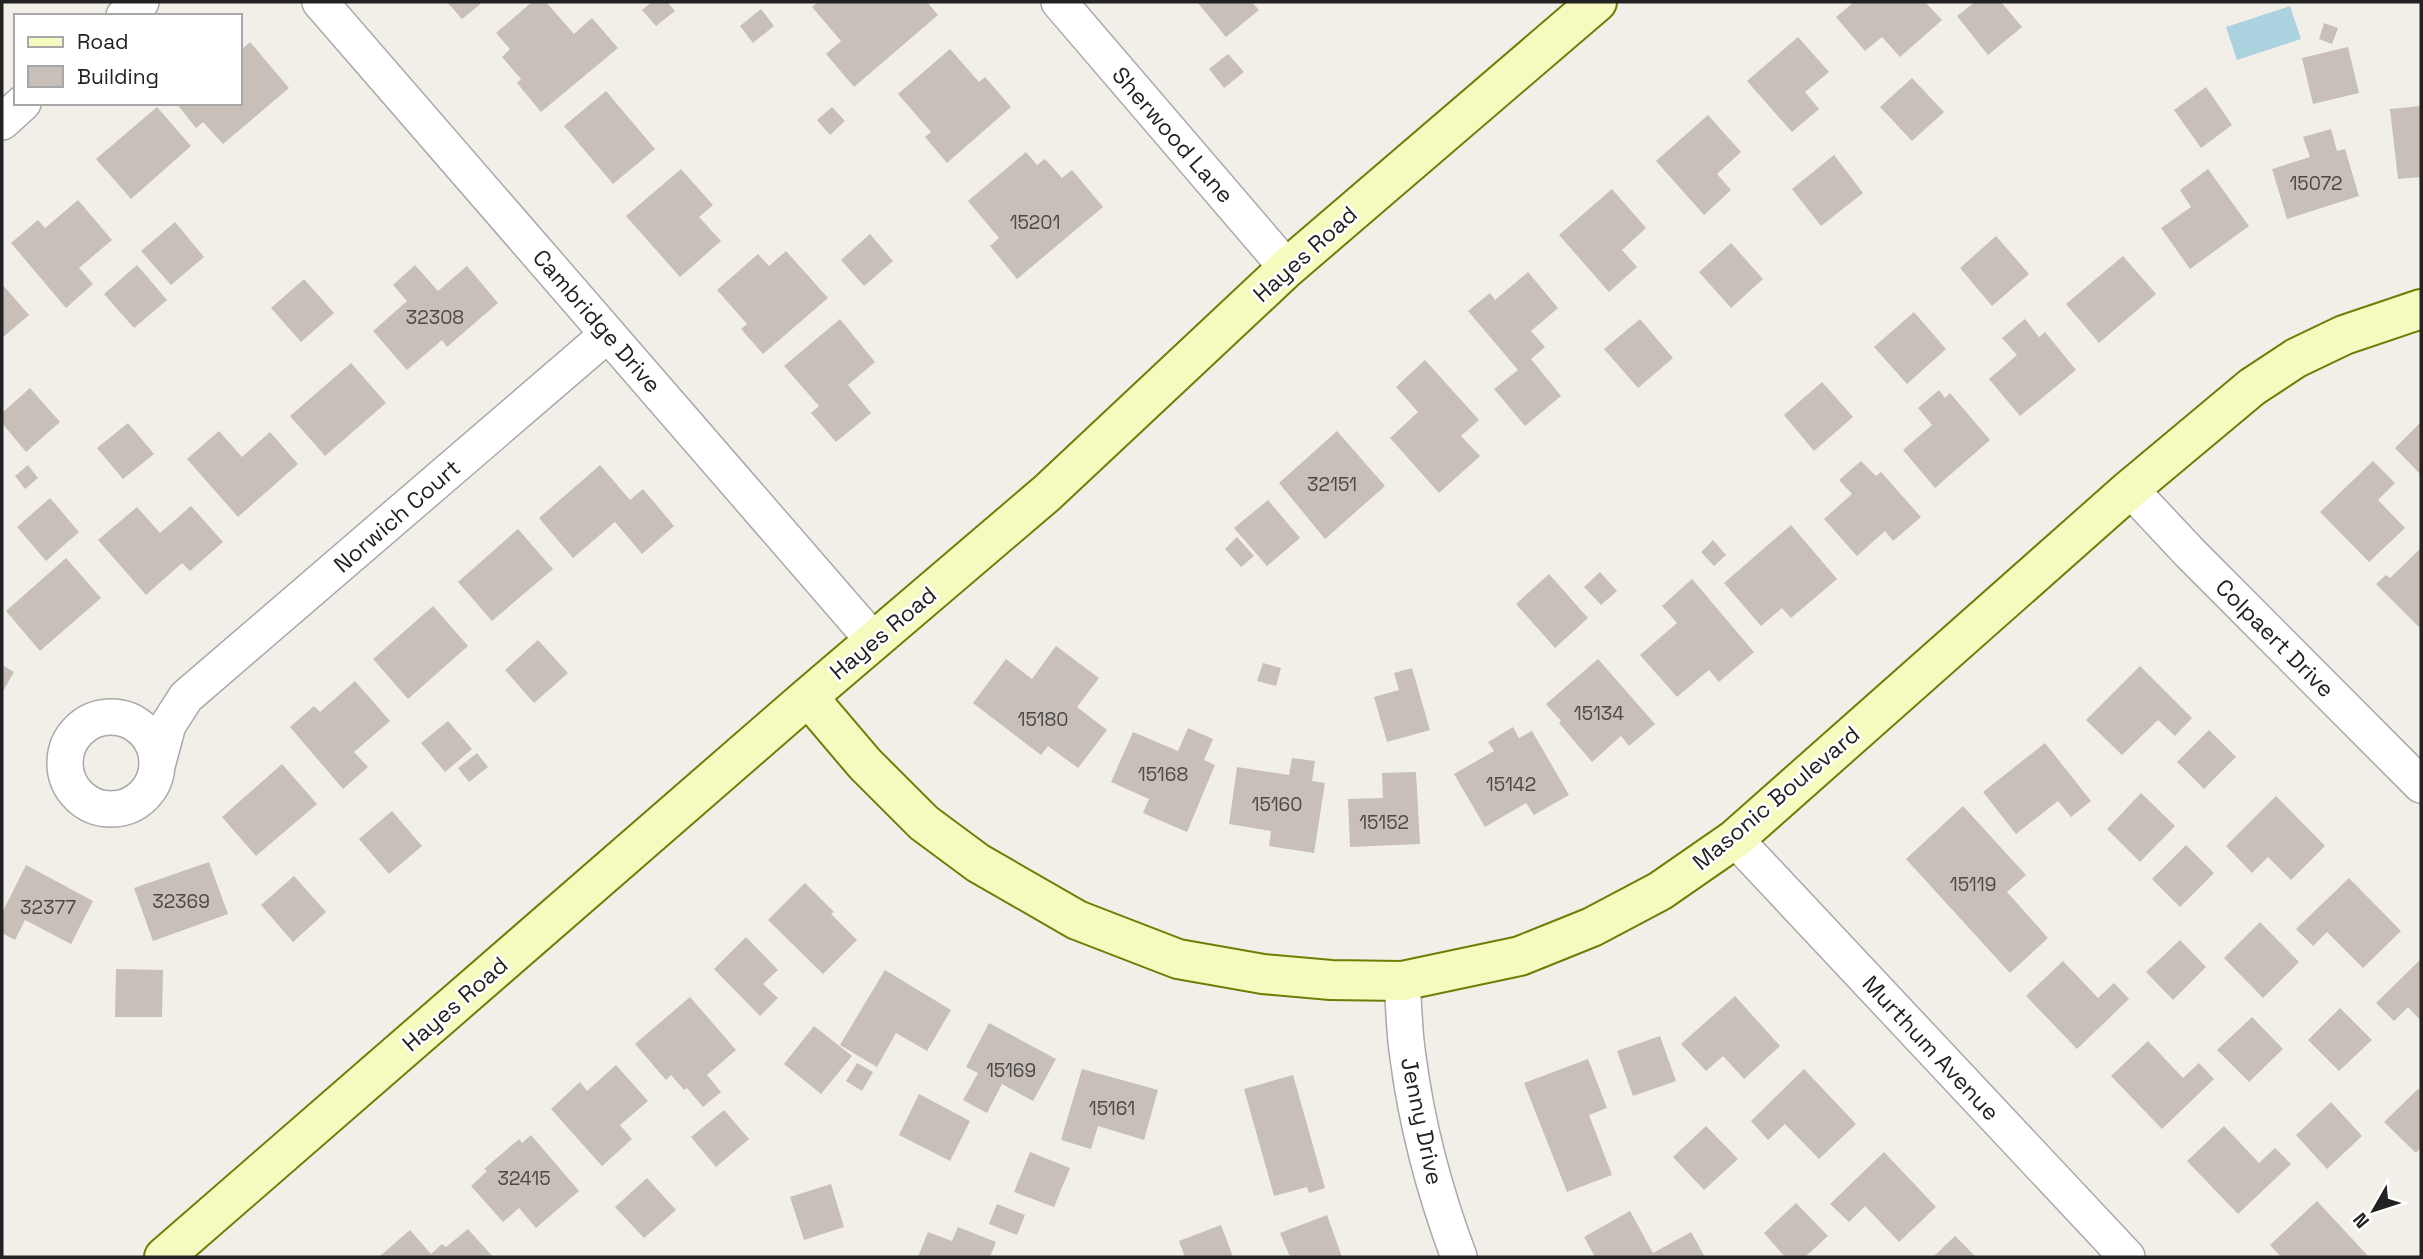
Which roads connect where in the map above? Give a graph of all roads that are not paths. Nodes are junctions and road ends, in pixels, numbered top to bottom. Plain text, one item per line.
1 (141, 2) edge
2 (320, 2) edge
3 (1059, 2) edge
4 (1597, 2) edge
5 (126, 14) edge
6 (21, 105) edge
7 (2, 122) edge
8 (1287, 268) junction
9 (2421, 309) edge
10 (608, 334) junction
11 (2130, 489) junction
12 (874, 641) junction
13 (186, 697) junction
14 (808, 697) junction
15 (123, 718) junction
16 (158, 762) junction
17 (2421, 785) edge
18 (1735, 839) junction
19 (1402, 981) junction
20 (164, 1257) edge
21 (1459, 1257) edge
22 (2127, 1257) edge

1 - 5 street
2 - 10 street, Cambridge Drive
3 - 8 street, Sherwood Lane
4 - 8 street, Hayes Road
6 - 7 street
8 - 12 street, Hayes Road
9 - 11 street, Masonic Boulevard
10 - 12 street, Cambridge Drive
10 - 13 street, Norwich Court
11 - 17 street, Colpaert Drive
11 - 18 street, Masonic Boulevard
12 - 14 street, Hayes Road
13 - 15 street, Norwich Court
13 - 16 street, Norwich Court
14 - 19 street, Masonic Boulevard
14 - 20 street, Hayes Road
15 - 16 street
15 - 16 street, Norwich Court
18 - 19 street, Masonic Boulevard
18 - 22 street, Murthum Avenue
19 - 21 street, Jenny Drive

